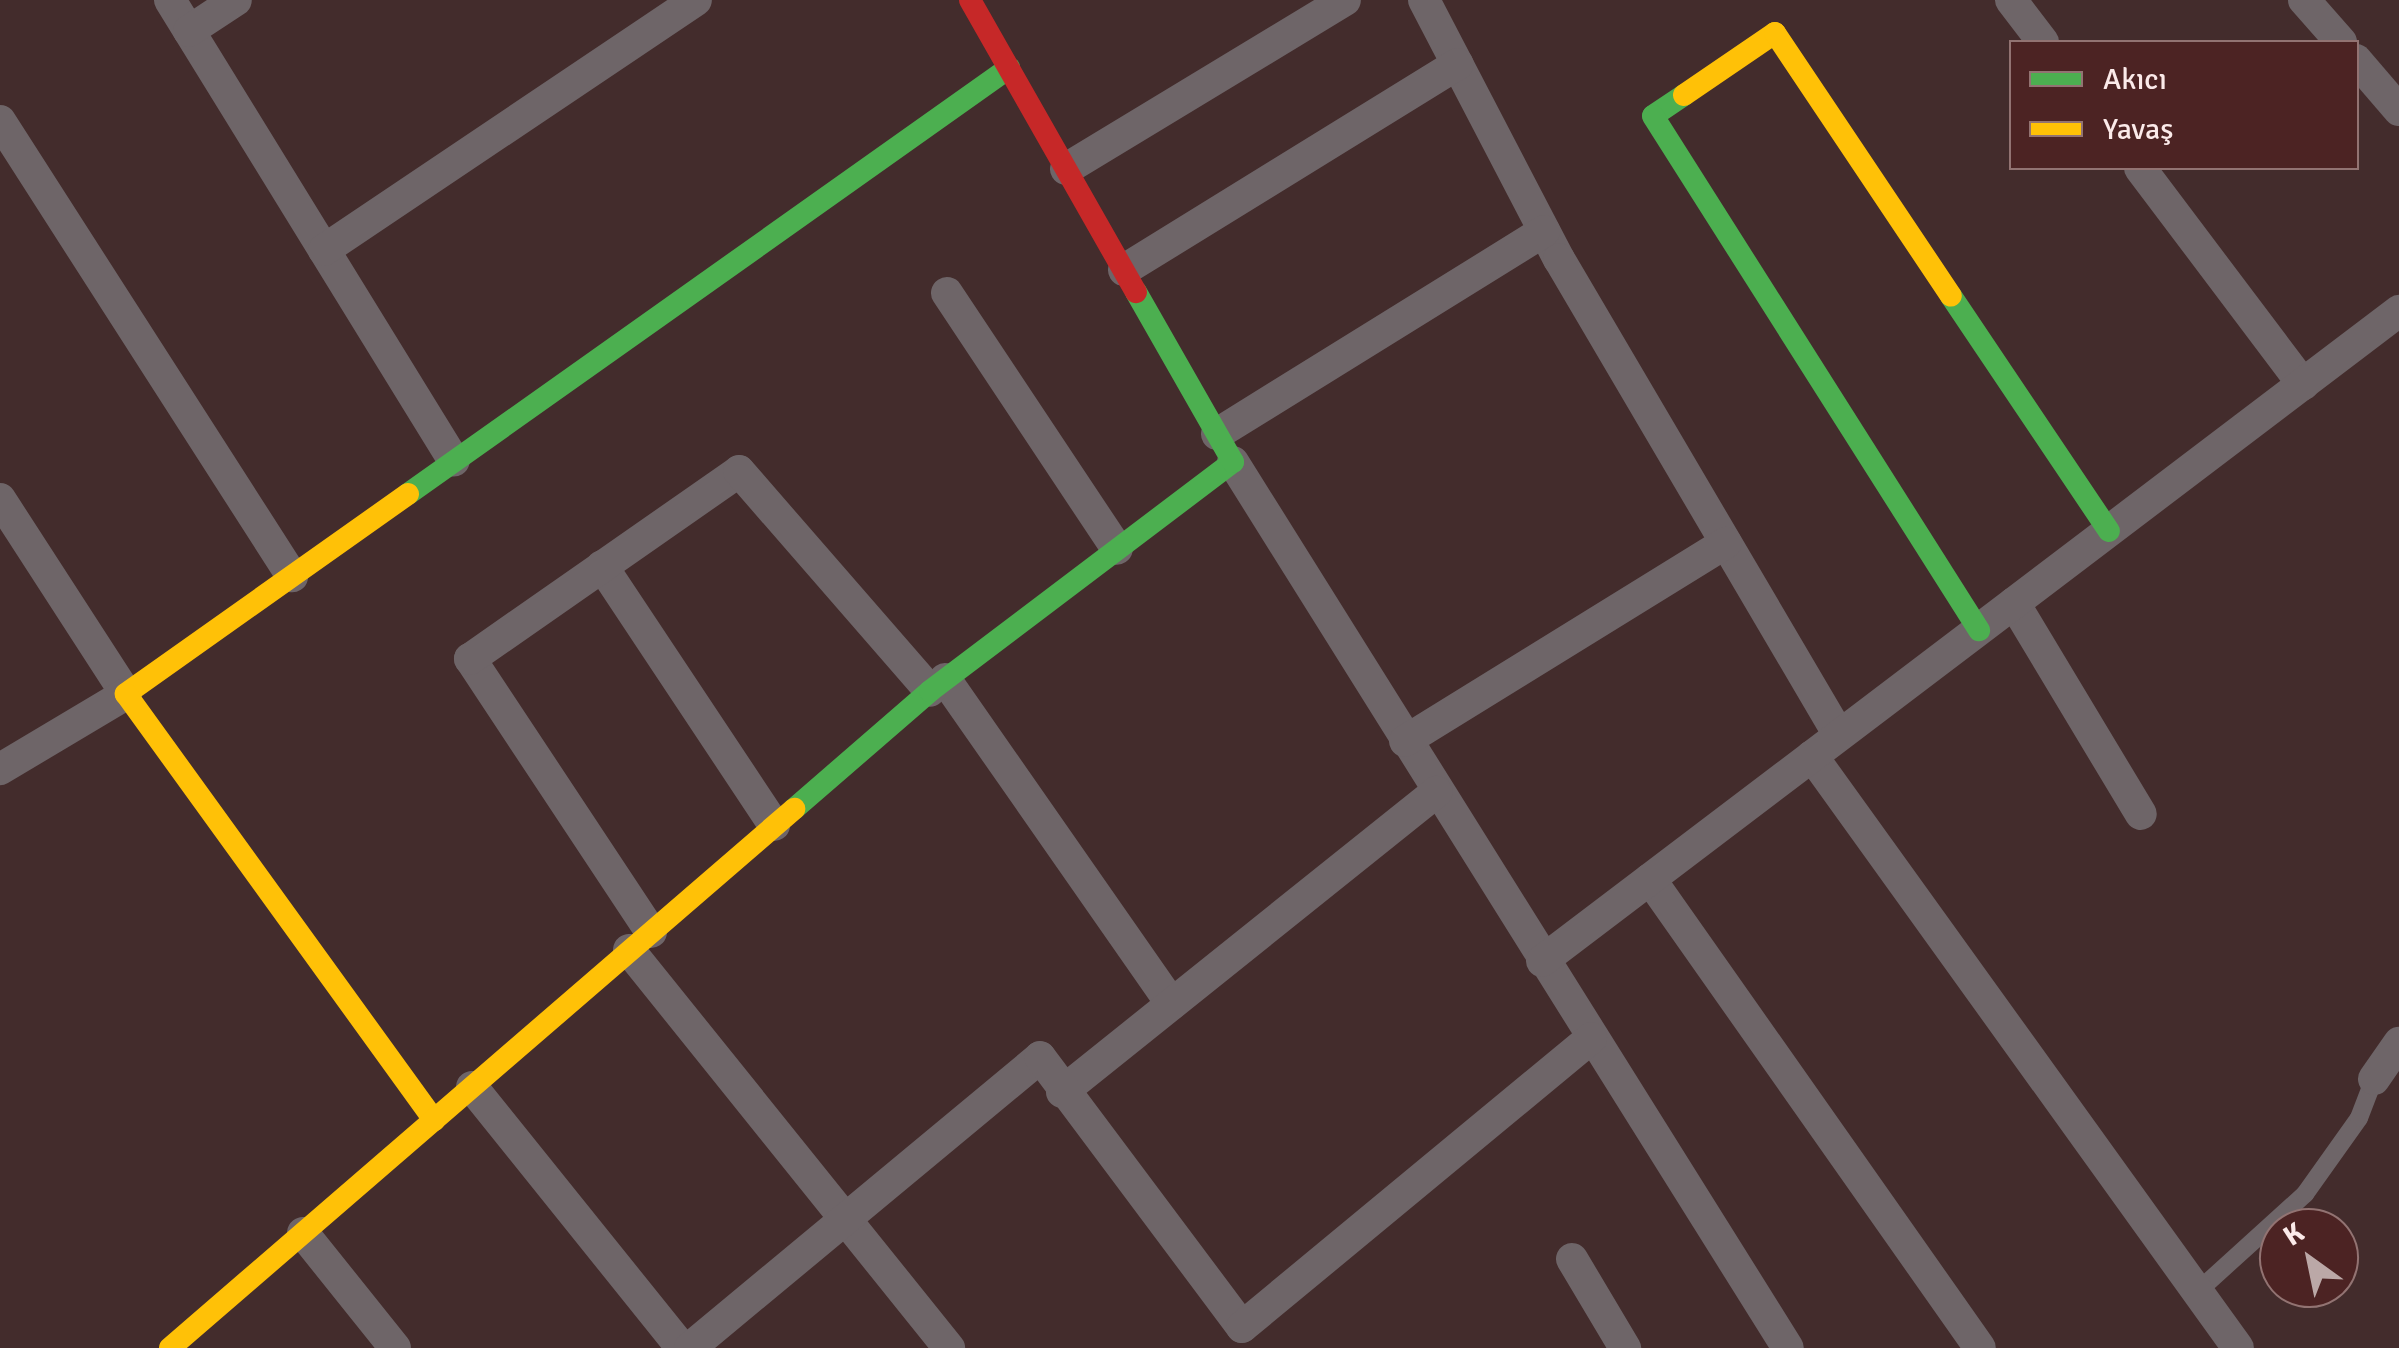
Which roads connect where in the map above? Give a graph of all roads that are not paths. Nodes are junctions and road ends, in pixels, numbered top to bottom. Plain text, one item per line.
1 (170, 0) edge
2 (236, 0) edge
3 (696, 0) edge
4 (970, 0) edge
5 (1346, 0) edge
6 (1424, 0) edge
7 (2010, 0) edge
8 (2304, 0) edge
9 (189, 31) junction
10 (2041, 40) edge
11 (2339, 40) edge
12 (2359, 63) edge
13 (1457, 64) junction
14 (1009, 68) junction
15 (2399, 110) edge
16 (0, 120) edge
17 (1066, 169) junction
18 (2142, 170) edge
19 (1544, 231) junction
20 (324, 250) junction
21 (1124, 270) junction
22 (947, 292) dead end
23 (2399, 311) edge
24 (2303, 384) junction
25 (1225, 448) junction
26 (454, 461) junction
27 (0, 500) edge
28 (2108, 531) junction
29 (1726, 543) junction
30 (1117, 549) junction
31 (602, 566) junction
32 (292, 576) junction
33 (2014, 603) junction
34 (1979, 630) junction
35 (937, 685) junction
36 (126, 694) junction
37 (1839, 735) junction
38 (1405, 741) junction
39 (1812, 756) junction
40 (0, 769) edge
41 (1437, 792) junction
42 (2141, 814) dead end
43 (774, 825) junction
44 (1650, 879) junction
45 (640, 941) junction
46 (1542, 961) junction
47 (1172, 1004) junction
48 (1592, 1038) junction
49 (2399, 1043) edge
50 (2374, 1080) joint
51 (472, 1087) junction
52 (1062, 1092) junction
53 (434, 1120) junction
54 (846, 1220) junction
55 (303, 1232) junction
56 (1572, 1259) dead end
57 (2198, 1292) junction
58 (170, 1348) edge
59 (395, 1348) edge
60 (686, 1348) edge
61 (949, 1348) edge
62 (1625, 1348) edge
63 (1788, 1348) edge
64 (1980, 1348) edge
65 (2238, 1348) edge

1 - 9 street
2 - 9 street
3 - 20 street
4 - 14 street
5 - 17 street
6 - 13 street
7 - 10 street
8 - 11 street
9 - 20 street
12 - 15 street
13 - 19 street
13 - 21 street
14 - 17 street
14 - 26 street
16 - 32 street
17 - 21 street
18 - 24 street
19 - 25 street
19 - 29 street
20 - 26 street
21 - 25 street
22 - 30 street
23 - 24 street
24 - 28 street
25 - 30 street
25 - 38 street
26 - 32 street
27 - 36 street
28 - 33 street
28 - 34 street
29 - 37 street
29 - 38 street
30 - 35 street
31 - 35 street
31 - 43 street
31 - 45 street
32 - 36 street
33 - 34 street
33 - 42 street
34 - 37 street
35 - 43 street
35 - 47 street
36 - 40 street
36 - 53 street
37 - 39 street
38 - 41 street
39 - 44 street
39 - 57 street
41 - 46 street
41 - 47 street
43 - 45 street
44 - 46 street
44 - 64 street
45 - 51 street
45 - 54 street
46 - 48 street
47 - 52 street
48 - 52 street
48 - 63 street
49 - 50 street
50 - 57 lane
51 - 53 street
51 - 60 street
52 - 54 street
53 - 55 street
54 - 60 street
54 - 61 street
55 - 58 street
55 - 59 street
56 - 62 street
57 - 65 street

